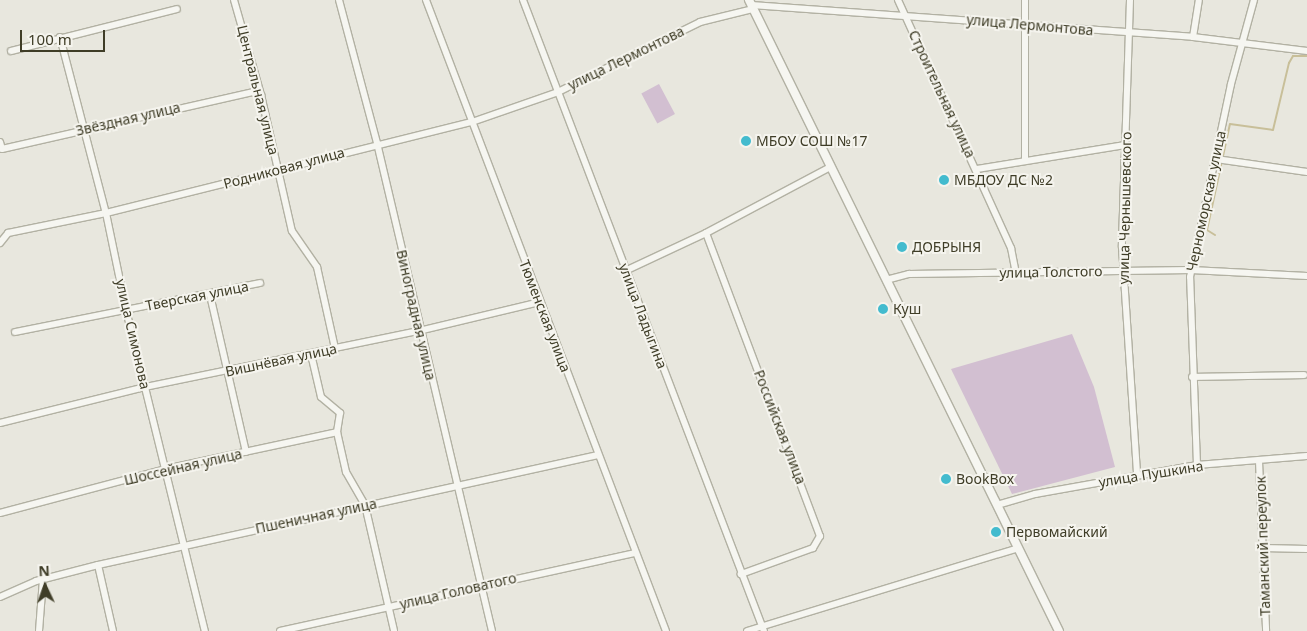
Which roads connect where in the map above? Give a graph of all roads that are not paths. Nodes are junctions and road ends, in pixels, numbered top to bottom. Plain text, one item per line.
1 (234, 0) edge
2 (339, 0) edge
3 (426, 0) edge
4 (523, 0) edge
5 (898, 0) edge
6 (1025, 0) edge
7 (1130, 0) edge
8 (1199, 0) edge
9 (1254, 0) edge
10 (751, 5) edge
11 (177, 9) dead end
12 (906, 15) junction
13 (1025, 24) junction
14 (1131, 33) junction
15 (60, 37) junction
16 (1193, 37) junction
17 (1242, 41) junction
18 (11, 51) dead end
19 (1307, 51) edge
20 (558, 92) junction
21 (261, 95) junction
22 (472, 122) junction
23 (82, 129) junction
24 (0, 142) edge
25 (377, 143) junction
26 (1125, 145) junction
27 (1025, 159) junction
28 (1220, 159) junction
29 (830, 167) junction
30 (977, 169) junction
31 (278, 170) junction
32 (1307, 172) edge
33 (106, 213) junction
34 (706, 233) junction
35 (0, 243) edge
36 (1191, 270) junction
37 (625, 271) junction
38 (1123, 271) junction
39 (1016, 272) junction
40 (1307, 276) edge
41 (886, 280) junction
42 (260, 284) dead end
43 (210, 295) junction
44 (540, 302) junction
45 (126, 310) junction
46 (419, 331) junction
47 (16, 332) dead end
48 (334, 348) junction
49 (311, 354) junction
50 (230, 371) junction
51 (1304, 375) dead end
52 (1192, 377) junction
53 (146, 386) junction
54 (0, 423) edge
55 (337, 432) junction
56 (246, 452) junction
57 (598, 455) junction
58 (1307, 456) edge
59 (1260, 461) junction
60 (1197, 466) junction
61 (165, 469) junction
62 (1137, 475) junction
63 (457, 486) junction
64 (365, 505) junction
65 (997, 505) junction
66 (0, 513) edge
67 (184, 545) junction
68 (1018, 548) junction
69 (1263, 548) junction
70 (1307, 549) edge
71 (636, 553) junction
72 (98, 565) junction
73 (741, 574) junction
74 (40, 580) junction
75 (481, 585) junction
76 (0, 597) edge
77 (388, 607) junction
78 (763, 629) edge
79 (39, 631) edge
80 (113, 631) edge
81 (205, 631) edge
82 (280, 631) edge
83 (394, 631) edge
84 (492, 631) edge
85 (666, 631) edge
86 (747, 631) edge
87 (1059, 631) edge
88 (1266, 631) edge

1 - 21 street, Центральная улица
2 - 25 street, Виноградная улица
3 - 22 street, Тюменская улица
4 - 20 street, улица Ладыгина
5 - 12 street, Строительная улица
6 - 13 street
7 - 14 street, улица Чернышевского
8 - 16 street
9 - 17 street, Черноморская улица
10 - 12 street, улица Лермонтова
10 - 20 street, улица Лермонтова
10 - 29 street
11 - 15 street
12 - 13 street, улица Лермонтова
12 - 30 street, Строительная улица
13 - 14 street, улица Лермонтова
13 - 27 street
14 - 16 street, улица Лермонтова
14 - 26 street, улица Чернышевского
15 - 18 street
15 - 23 street, улица Симонова
16 - 17 street, улица Лермонтова
17 - 19 street, улица Лермонтова
17 - 28 street, Черноморская улица
20 - 22 street, Родниковая улица
20 - 37 street, улица Ладыгина
21 - 23 street, Звёздная улица
21 - 31 street, Центральная улица
22 - 25 street, Родниковая улица
22 - 44 street, Тюменская улица
23 - 24 street, Звёздная улица
23 - 33 street, улица Симонова
25 - 31 street, Родниковая улица
25 - 46 street, Виноградная улица
26 - 27 street
26 - 38 street, улица Чернышевского
27 - 30 street
28 - 32 street
28 - 36 street, Черноморская улица
29 - 34 street
29 - 41 street
30 - 39 street, Строительная улица
31 - 33 street, Родниковая улица
31 - 48 street, Центральная улица
33 - 35 street, Родниковая улица
33 - 45 street, улица Симонова
34 - 37 street
34 - 73 street, Российская улица
36 - 38 street, улица Толстого
36 - 40 street, улица Толстого
36 - 52 street, Черноморская улица
37 - 73 street, улица Ладыгина
38 - 39 street, улица Толстого
38 - 62 street, улица Чернышевского
39 - 41 street, улица Толстого
41 - 65 street
42 - 43 street, Тверская улица
43 - 45 street, Тверская улица
43 - 50 street
44 - 46 street, Вишнёвая улица
44 - 57 street, Тюменская улица
45 - 47 street, Тверская улица
45 - 53 street, улица Симонова
46 - 48 street, Вишнёвая улица
46 - 63 street, Виноградная улица
48 - 49 street, Вишнёвая улица
49 - 50 street, Вишнёвая улица
49 - 55 street
50 - 53 street, Вишнёвая улица
50 - 56 street
51 - 52 street
52 - 60 street, Черноморская улица
53 - 54 street, Вишнёвая улица
53 - 61 street, улица Симонова
55 - 56 street, Шоссейная улица
55 - 64 street
56 - 61 street, Шоссейная улица
57 - 63 street, Пшеничная улица
57 - 71 street, Тюменская улица
58 - 59 street, улица Пушкина
59 - 60 street, улица Пушкина
59 - 69 street, Таманский переулок
60 - 62 street, улица Пушкина
61 - 66 street, Шоссейная улица
61 - 67 street, улица Симонова
62 - 65 street, улица Пушкина
63 - 64 street, Пшеничная улица
63 - 75 street, Виноградная улица
64 - 67 street, Пшеничная улица
64 - 77 street
65 - 68 street
67 - 72 street, Пшеничная улица
67 - 81 street, улица Симонова
68 - 78 street
68 - 87 street
69 - 70 street
69 - 88 street, Таманский переулок
71 - 75 street, улица Головатого
71 - 85 street, Тюменская улица
72 - 74 street, Пшеничная улица
72 - 80 street
73 - 78 street, улица Ладыгина
74 - 76 street, Пшеничная улица
74 - 79 street
75 - 77 street, улица Головатого
75 - 84 street, Виноградная улица
77 - 82 street, улица Головатого
77 - 83 street
78 - 86 street

